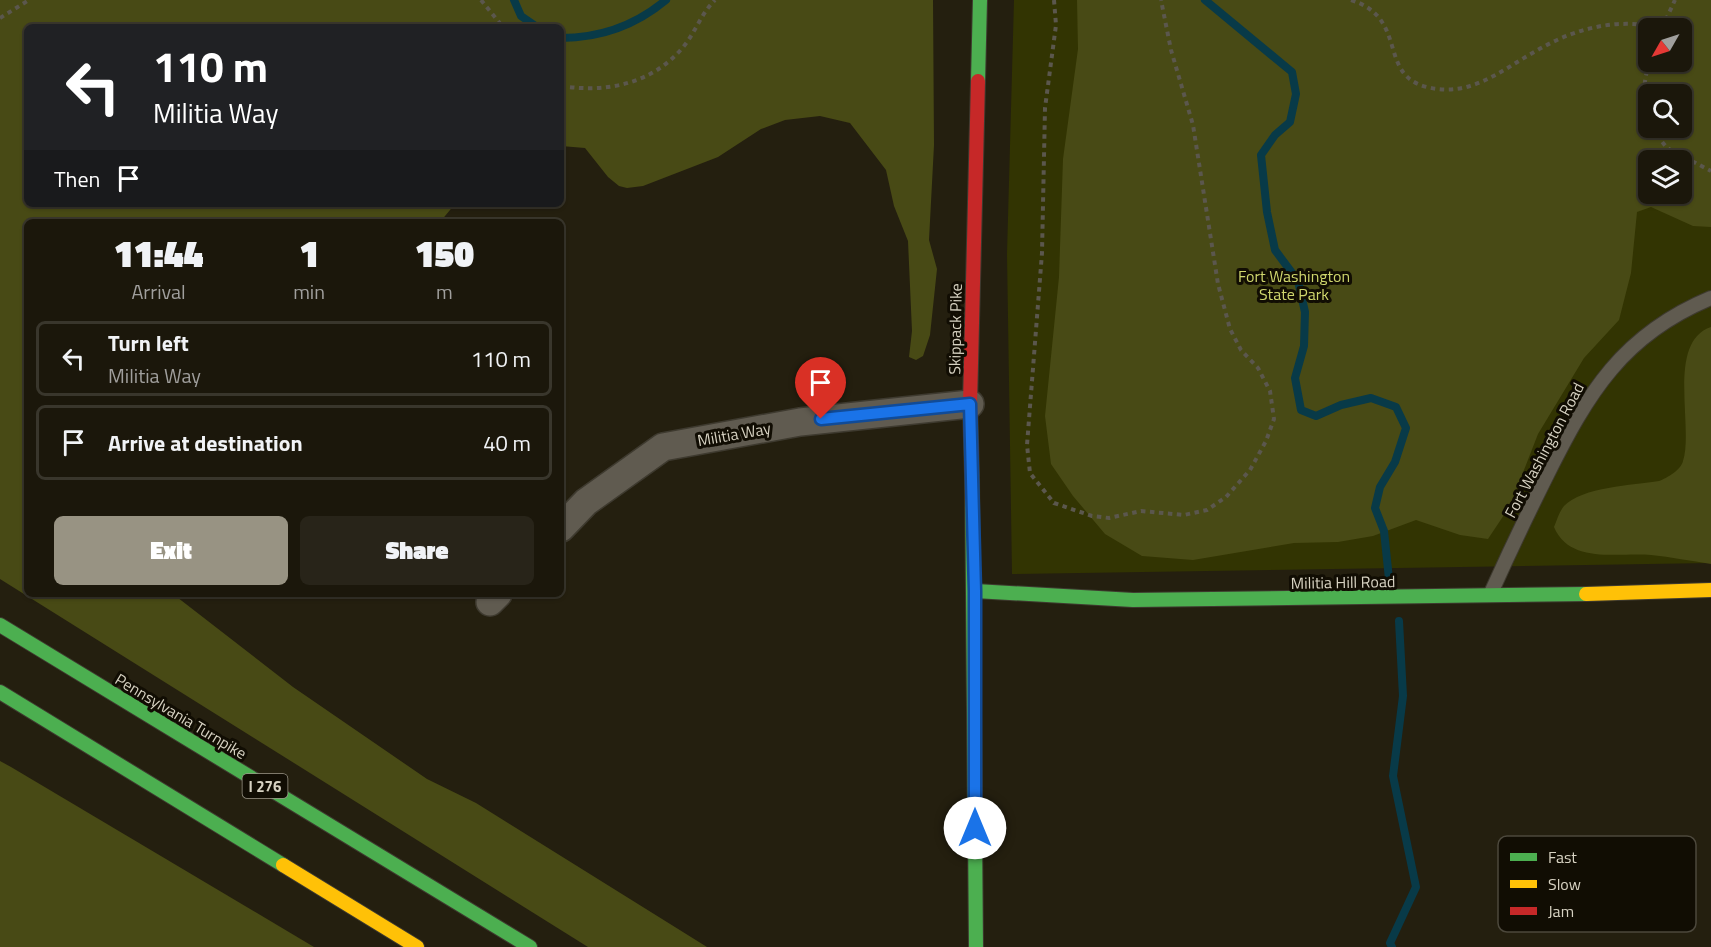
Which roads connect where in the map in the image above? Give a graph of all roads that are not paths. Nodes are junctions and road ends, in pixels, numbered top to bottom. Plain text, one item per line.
1 (980, 0) edge
2 (1711, 298) edge
3 (970, 404) junction
4 (564, 525) edge
5 (1711, 590) edge
6 (975, 591) junction
7 (1489, 597) junction
8 (0, 625) edge
9 (0, 692) edge
10 (417, 947) edge
11 (530, 947) edge
12 (976, 947) edge

1 - 3 main road, Skippack Pike
2 - 7 lane, Fort Washington Road
3 - 4 street, Militia Way
3 - 6 main road, Skippack Pike
5 - 7 main road, Militia Hill Road
6 - 7 main road, Militia Hill Road
6 - 12 main road, Skippack Pike
8 - 11 main road, Pennsylvania Turnpike / I 276
9 - 10 main road

